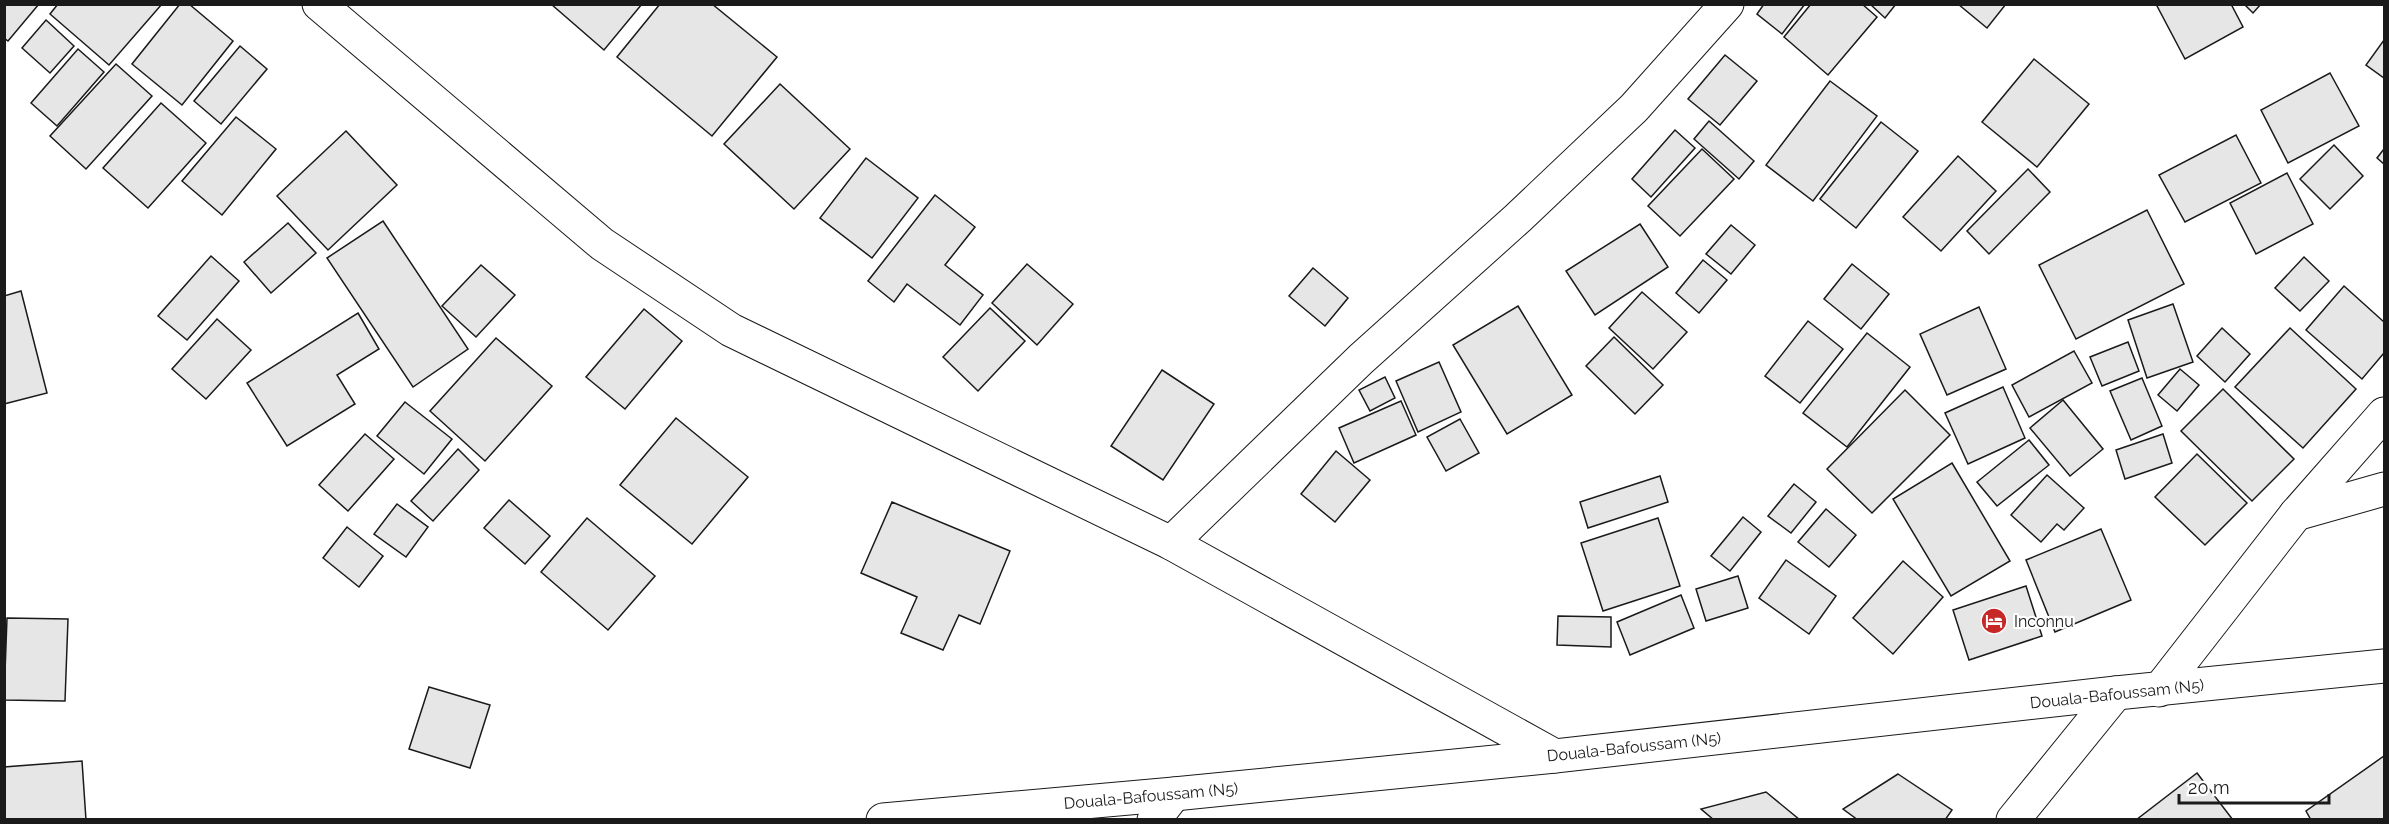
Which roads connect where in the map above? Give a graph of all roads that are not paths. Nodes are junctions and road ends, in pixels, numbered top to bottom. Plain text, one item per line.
1 (318, 4) edge
2 (1727, 4) edge
3 (2385, 414) edge
4 (2385, 489) edge
5 (2296, 514) junction
6 (1171, 543) junction
7 (2385, 666) edge
8 (2160, 690) junction
9 (2116, 693) junction
10 (1555, 756) junction
11 (1174, 794) junction
12 (883, 819) edge
13 (1154, 819) edge
14 (2013, 819) edge

1 - 6 main road
2 - 6 main road
3 - 5 main road
4 - 5 main road
5 - 8 main road
6 - 10 main road
7 - 8 main road, Douala-Bafoussam (N5)
8 - 9 main road, Douala-Bafoussam (N5)
9 - 10 main road, Douala-Bafoussam (N5)
9 - 14 main road
10 - 11 main road, Douala-Bafoussam (N5)
11 - 12 main road, Douala-Bafoussam (N5)
11 - 13 main road

